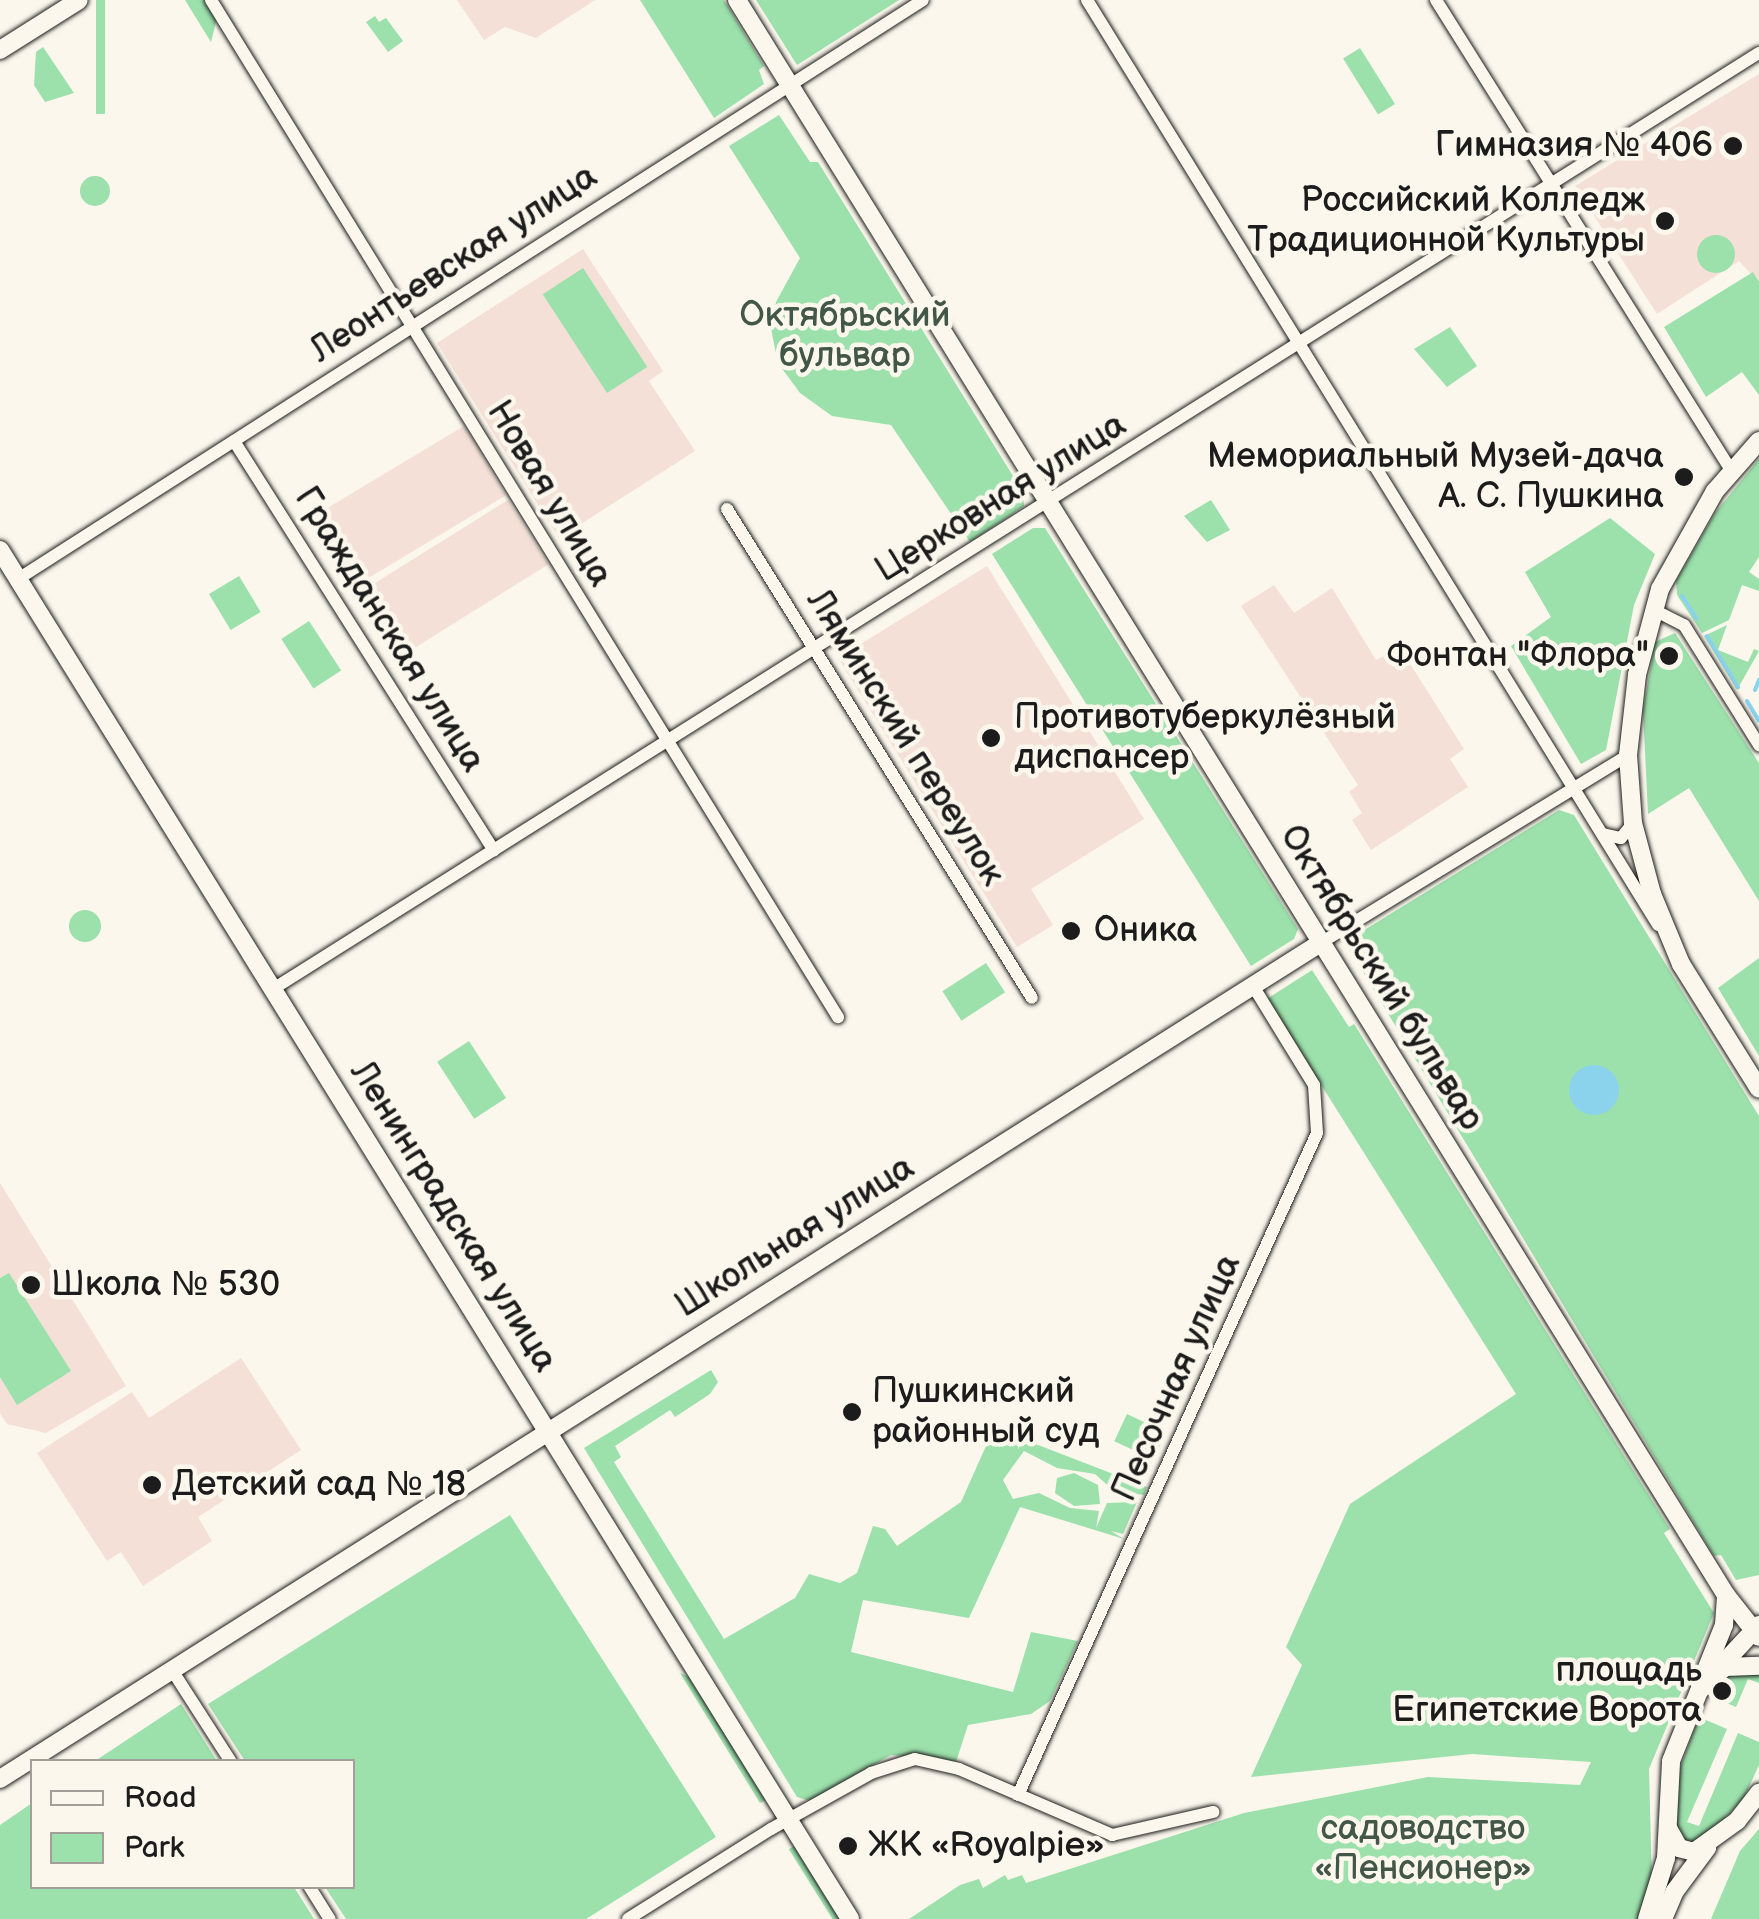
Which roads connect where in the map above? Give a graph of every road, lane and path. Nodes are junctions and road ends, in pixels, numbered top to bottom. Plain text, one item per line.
1 (79, 0) edge
2 (211, 0) edge
3 (736, 0) edge
4 (923, 0) edge
5 (1087, 0) edge
6 (1436, 0) edge
7 (0, 50) edge
8 (1759, 53) edge
9 (790, 84) junction
10 (1551, 184) junction
11 (412, 326) junction
12 (1298, 344) junction
13 (234, 441) junction
14 (1759, 441) edge
15 (1731, 470) junction
16 (1046, 504) junction
17 (727, 509) dead end
18 (0, 550) edge
19 (18, 579) junction
20 (1654, 610) junction
21 (817, 650) junction
22 (665, 742) junction
23 (1759, 745) edge
24 (1628, 755) junction
25 (1573, 787) junction
26 (1633, 823) junction
27 (1602, 834) junction
28 (494, 851) junction
29 (1322, 942) junction
30 (1681, 964) junction
31 (1253, 986) junction
32 (273, 989) junction
33 (1032, 998) dead end
34 (838, 1017) dead end
35 (1759, 1089) edge
36 (548, 1432) junction
37 (1726, 1595) junction
38 (1758, 1631) edge
39 (1759, 1666) edge
40 (172, 1670) junction
41 (1714, 1674) junction
42 (1698, 1691) junction
43 (32, 1759) edge
44 (228, 1759) edge
45 (30, 1760) edge
46 (0, 1779) edge
47 (1759, 1793) edge
48 (1018, 1795) junction
49 (1213, 1812) dead end
50 (789, 1821) junction
51 (1668, 1828) junction
52 (1709, 1846) junction
53 (311, 1889) edge
54 (330, 1919) edge
55 (628, 1919) edge
56 (850, 1919) edge
57 (1647, 1919) edge
58 (1664, 1919) edge

1 - 7 main road
2 - 11 street, Новая улица
3 - 9 main road, Октябрьский бульвар
4 - 9 street, Леонтьевская улица
5 - 12 street
6 - 10 street
8 - 10 street, Церковная улица
9 - 11 street, Леонтьевская улица
9 - 16 main road, Октябрьский бульвар
10 - 12 street, Церковная улица
10 - 15 street
11 - 13 street, Леонтьевская улица
11 - 22 street, Новая улица
12 - 16 street, Церковная улица
12 - 25 street
13 - 19 street, Леонтьевская улица
13 - 28 street, Гражданская улица
14 - 15 main road
15 - 20 main road
16 - 21 street, Церковная улица
16 - 29 main road, Октябрьский бульвар
17 - 21 street, Ляминский переулок
18 - 19 main road, Ленинградская улица
19 - 32 main road, Ленинградская улица
20 - 23 street
20 - 24 main road
21 - 22 street, Церковная улица
21 - 33 street, Ляминский переулок
22 - 28 street, Церковная улица
22 - 34 street, Новая улица
24 - 25 street, Школьная улица
24 - 26 main road
25 - 27 street
25 - 29 street, Школьная улица
26 - 27 street
26 - 30 main road
27 - 30 street
28 - 32 street, Церковная улица
29 - 31 main road, Школьная улица
29 - 37 main road, Октябрьский бульвар
30 - 35 main road
31 - 36 main road, Школьная улица
31 - 48 street, Песочная улица
32 - 36 main road, Ленинградская улица
36 - 40 main road, Школьная улица
36 - 50 main road, Ленинградская улица
37 - 38 main road, Октябрьский бульвар
37 - 42 main road
38 - 41 main road
39 - 41 main road
40 - 43 main road, Школьная улица
40 - 44 street
41 - 42 main road
42 - 51 main road
45 - 46 main road, Школьная улица
47 - 52 main road
48 - 49 street
48 - 50 street
50 - 55 street
50 - 56 main road, Ленинградская улица
51 - 52 main road
51 - 57 main road
52 - 58 main road
53 - 54 street

